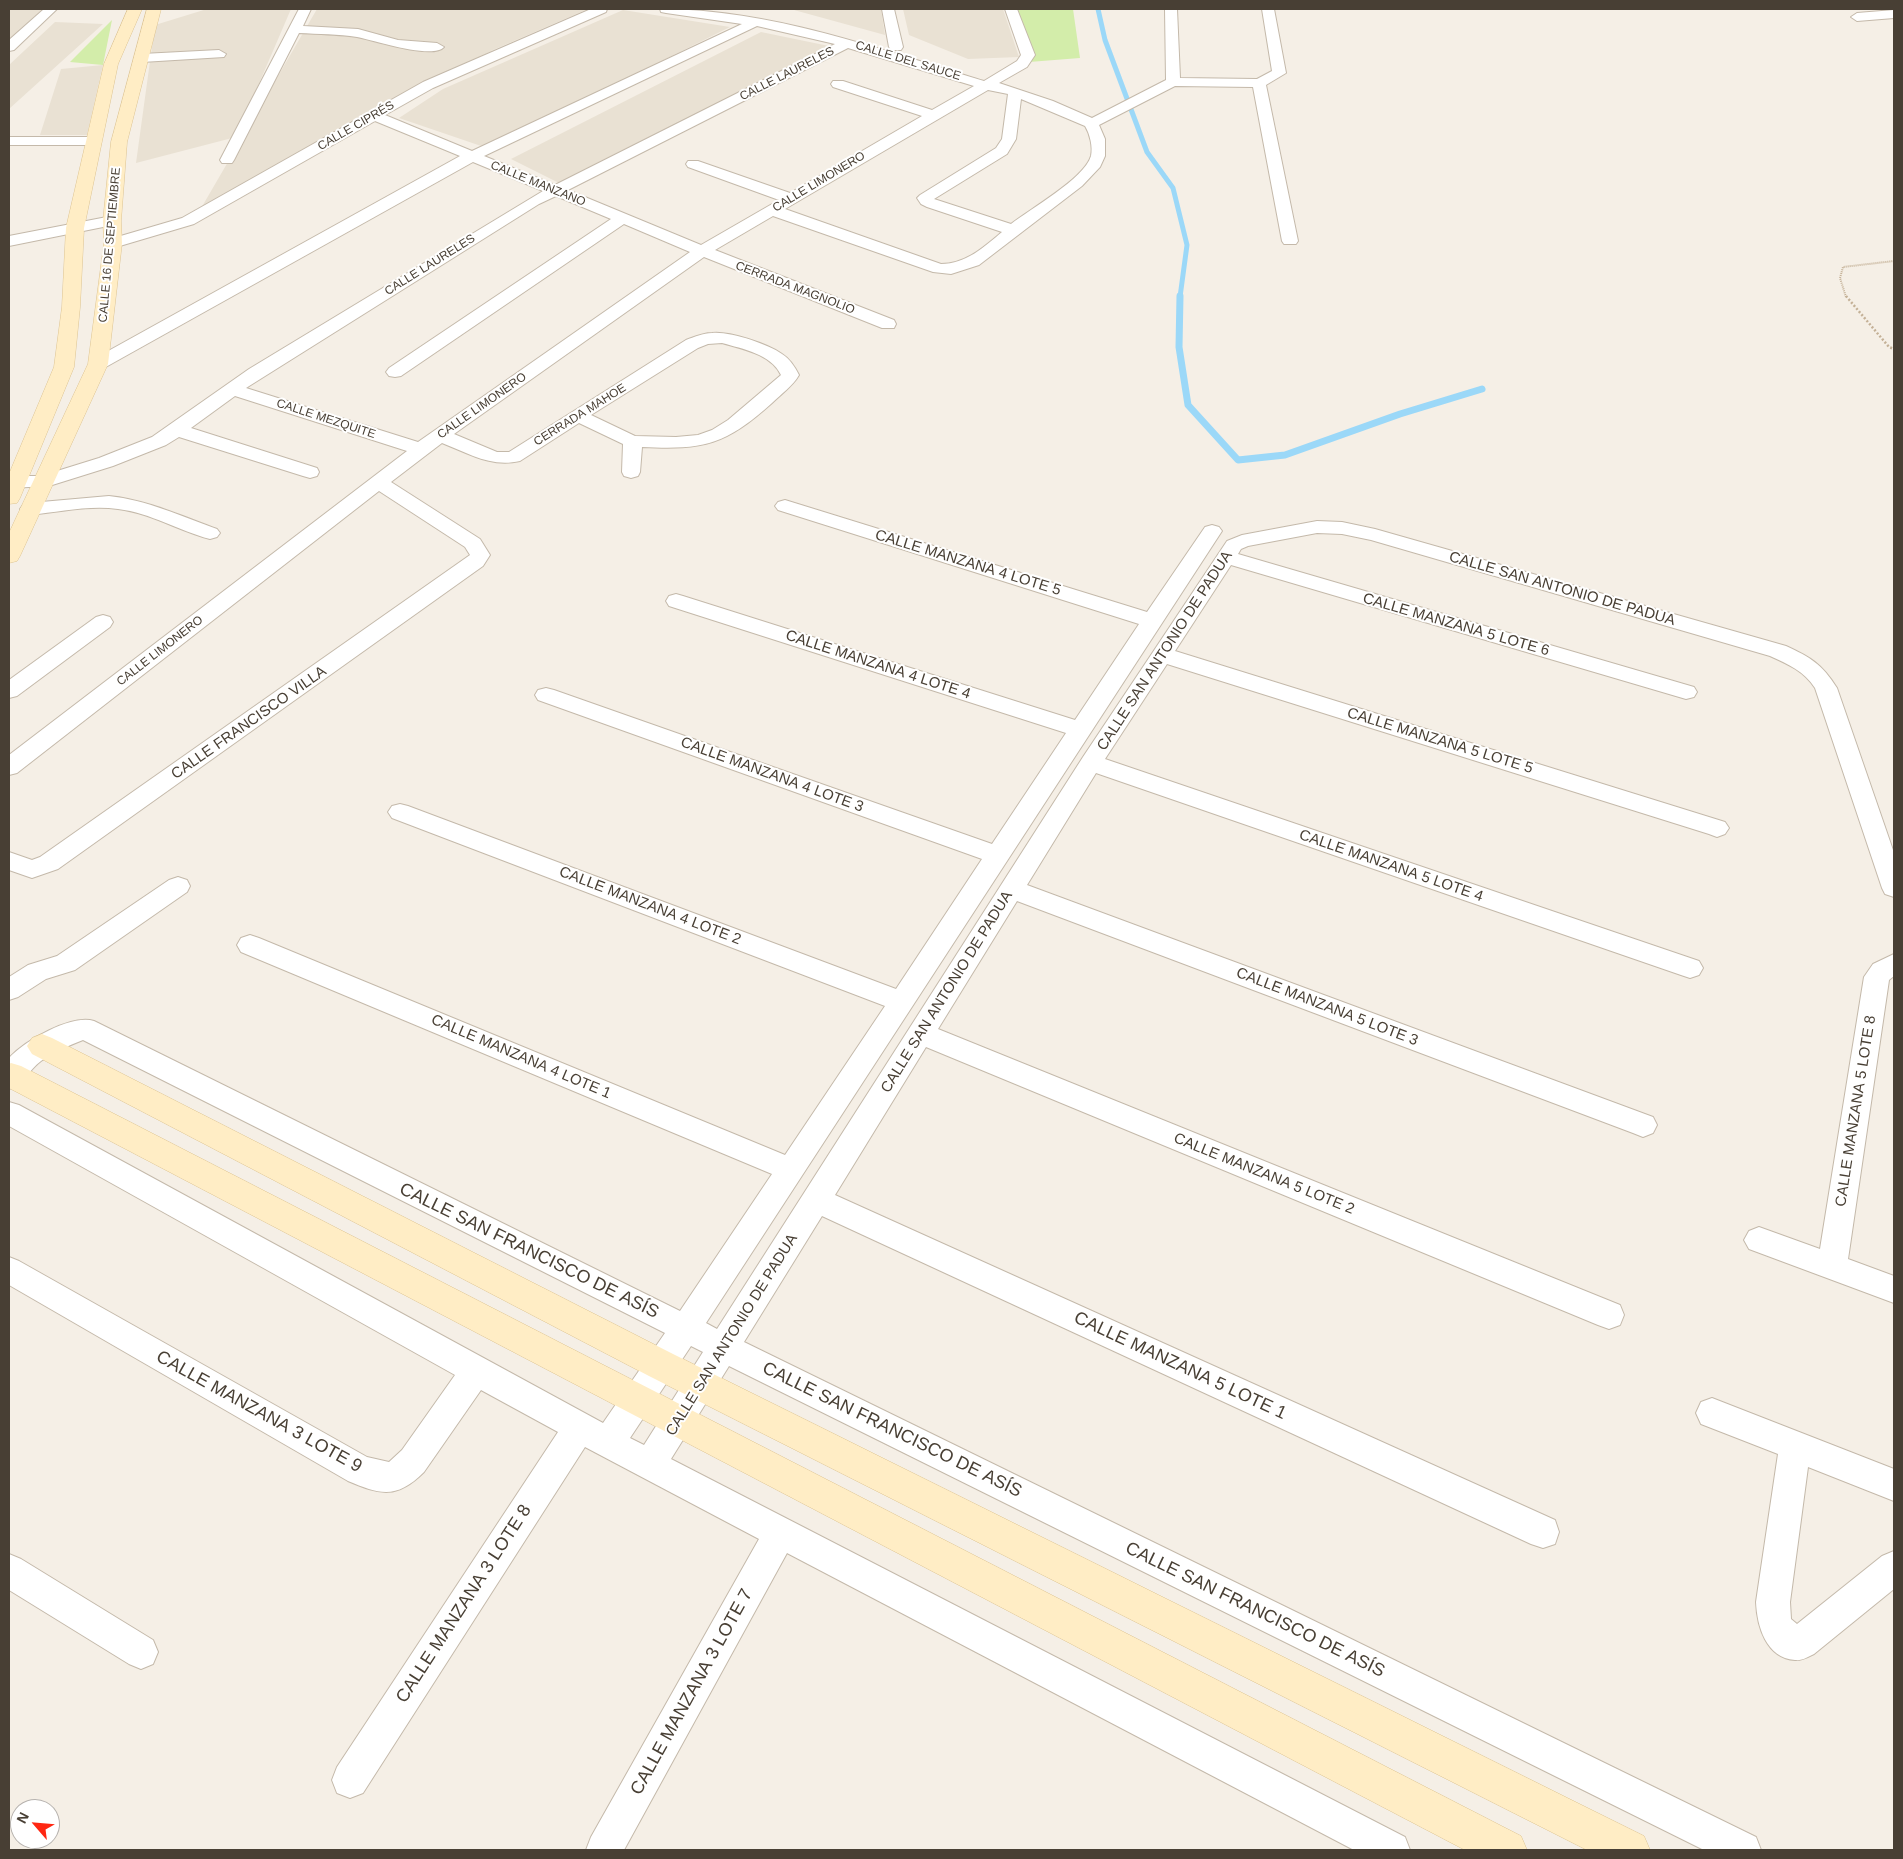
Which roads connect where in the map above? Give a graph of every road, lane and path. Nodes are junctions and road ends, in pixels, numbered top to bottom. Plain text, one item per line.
1 (51, 9) edge
2 (135, 9) edge
3 (154, 9) edge
4 (305, 9) edge
5 (601, 9) edge
6 (666, 9) edge
7 (722, 9) edge
8 (888, 9) edge
9 (1011, 9) edge
10 (1171, 9) edge
11 (1268, 9) edge
12 (1873, 12) edge
13 (773, 13) edge
14 (1894, 14) edge
15 (1857, 16) dead end
16 (756, 22) junction
17 (294, 29) junction
18 (848, 43) junction
19 (9, 47) edge
20 (436, 47) dead end
21 (896, 47) junction
22 (219, 54) dead end
23 (142, 58) junction
24 (1173, 82) junction
25 (1259, 82) junction
26 (838, 84) dead end
27 (999, 86) junction
28 (932, 115) junction
29 (375, 116) junction
30 (1091, 124) junction
31 (9, 140) edge
32 (93, 141) junction
33 (472, 156) junction
34 (228, 160) dead end
35 (693, 164) dead end
36 (555, 190) junction
37 (791, 199) junction
38 (772, 210) junction
39 (623, 218) junction
40 (112, 222) junction
41 (75, 228) junction
42 (1013, 230) junction
43 (9, 241) edge
44 (1290, 241) dead end
45 (112, 243) junction
46 (702, 251) junction
47 (1894, 261) edge
48 (888, 324) dead end
49 (1894, 349) edge
50 (98, 364) junction
51 (395, 372) dead end
52 (231, 389) junction
53 (578, 416) junction
54 (178, 430) junction
55 (440, 435) junction
56 (632, 441) junction
57 (421, 450) junction
58 (310, 472) dead end
59 (631, 472) dead end
60 (42, 482) junction
61 (378, 482) junction
62 (11, 487) edge
63 (784, 506) dead end
64 (30, 509) junction
65 (1212, 531) dead end
66 (210, 533) dead end
67 (9, 556) edge
68 (1226, 557) junction
69 (676, 601) dead end
70 (1152, 621) junction
71 (103, 622) dead end
72 (1163, 655) junction
73 (9, 691) edge
74 (1686, 692) dead end
75 (546, 695) dead end
76 (1080, 729) junction
77 (1091, 763) junction
78 (9, 767) edge
79 (400, 812) dead end
80 (1718, 828) dead end
81 (998, 855) junction
82 (9, 861) edge
83 (178, 886) dead end
84 (1894, 888) edge
85 (1012, 889) junction
86 (250, 945) dead end
87 (1894, 964) edge
88 (1690, 968) dead end
89 (9, 990) edge
90 (900, 1001) junction
91 (920, 1033) junction
92 (42, 1046) junction
93 (10, 1076) edge
94 (9, 1113) edge
95 (1642, 1126) dead end
96 (792, 1170) junction
97 (817, 1200) junction
98 (1759, 1240) dead end
99 (1832, 1267) junction
100 (9, 1270) edge
101 (1894, 1288) edge
102 (1609, 1315) dead end
103 (686, 1328) junction
104 (725, 1347) junction
105 (661, 1366) junction
106 (476, 1371) junction
107 (701, 1385) junction
108 (638, 1399) junction
109 (1712, 1413) dead end
110 (678, 1420) junction
111 (593, 1435) junction
112 (1796, 1446) junction
113 (649, 1465) junction
114 (1894, 1485) edge
115 (1543, 1532) dead end
116 (780, 1533) junction
117 (1894, 1568) edge
118 (9, 1571) edge
119 (141, 1652) dead end
120 (350, 1780) dead end
121 (604, 1850) edge
122 (1392, 1850) edge
123 (1507, 1850) edge
124 (1630, 1850) edge
125 (1743, 1850) edge

1 - 19 street
2 - 32 main road, CALLE 16 DE SEPTIEMBRE
3 - 23 main road, CALLE 16 DE SEPTIEMBRE
4 - 17 street
5 - 29 street, CALLE CIPRÉS
6 - 16 street, CALLE DEL SAUCE
7 - 13 street, CALLE DEL SAUCE
8 - 21 street
9 - 27 street, CALLE LIMONERO
10 - 24 street
11 - 25 street
12 - 14 street
12 - 15 street
13 - 21 street, CALLE DEL SAUCE
16 - 18 street, CALLE DEL SAUCE
16 - 33 street
17 - 20 street
17 - 34 street
18 - 27 street, CALLE DEL SAUCE
18 - 36 street, CALLE LAURELES
21 - 27 street, CALLE DEL SAUCE
22 - 23 street
23 - 40 main road, CALLE 16 DE SEPTIEMBRE
24 - 25 street
24 - 30 street
25 - 44 street
26 - 28 street
27 - 28 street, CALLE LIMONERO
27 - 30 street, CALLE DEL SAUCE
27 - 42 street
28 - 37 street, CALLE LIMONERO
29 - 33 street, CALLE MANZANO
29 - 45 street, CALLE CIPRÉS
30 - 42 street
31 - 32 street
32 - 41 main road, CALLE 16 DE SEPTIEMBRE
33 - 36 street, CALLE MANZANO
33 - 50 street
35 - 37 street
36 - 39 street, CALLE MANZANO
36 - 52 street, CALLE LAURELES
37 - 38 street, CALLE LIMONERO
38 - 42 street
38 - 46 street, CALLE LIMONERO
39 - 46 street, CALLE MANZANO
39 - 51 street
40 - 41 street
40 - 45 main road, CALLE 16 DE SEPTIEMBRE
41 - 43 street
41 - 62 main road, CALLE 16 DE SEPTIEMBRE
45 - 50 main road, CALLE 16 DE SEPTIEMBRE
46 - 48 street, CERRADA MAGNOLIO
46 - 55 street, CALLE LIMONERO
47 - 49 path
50 - 60 main road, CALLE 16 DE SEPTIEMBRE
52 - 54 street, CALLE LAURELES
52 - 57 street, CALLE MEZQUITE
53 - 55 street, CERRADA MAHOE
53 - 56 street
53 - 56 street, CERRADA MAHOE
54 - 58 street
54 - 60 street, CALLE LAURELES
55 - 57 street, CALLE LIMONERO
56 - 59 street
57 - 61 street, CALLE LIMONERO
60 - 62 street, CALLE LAURELES
60 - 64 main road, CALLE 16 DE SEPTIEMBRE
61 - 78 street, CALLE LIMONERO
61 - 82 street, CALLE FRANCISCO VILLA
63 - 70 street, CALLE MANZANA 4 LOTE 5
64 - 66 street
64 - 67 main road, CALLE 16 DE SEPTIEMBRE
65 - 70 street, CALLE SAN ANTONIO DE PADUA
68 - 72 street, CALLE SAN ANTONIO DE PADUA
68 - 74 street, CALLE MANZANA 5 LOTE 6
68 - 84 street, CALLE SAN ANTONIO DE PADUA
69 - 76 street, CALLE MANZANA 4 LOTE 4
70 - 76 street, CALLE SAN ANTONIO DE PADUA
71 - 73 street
72 - 77 street, CALLE SAN ANTONIO DE PADUA
72 - 80 street, CALLE MANZANA 5 LOTE 5
75 - 81 street, CALLE MANZANA 4 LOTE 3
76 - 81 street, CALLE SAN ANTONIO DE PADUA
77 - 85 street, CALLE SAN ANTONIO DE PADUA
77 - 88 street, CALLE MANZANA 5 LOTE 4
79 - 90 street, CALLE MANZANA 4 LOTE 2
81 - 90 street, CALLE SAN ANTONIO DE PADUA
83 - 89 street
85 - 91 street, CALLE SAN ANTONIO DE PADUA
85 - 95 street, CALLE MANZANA 5 LOTE 3
86 - 96 street, CALLE MANZANA 4 LOTE 1
87 - 99 street, CALLE MANZANA 5 LOTE 8
90 - 96 street, CALLE SAN ANTONIO DE PADUA
91 - 97 street, CALLE SAN ANTONIO DE PADUA
91 - 102 street, CALLE MANZANA 5 LOTE 2
92 - 93 street, CALLE SAN FRANCISCO DE ASÍS
92 - 103 street, CALLE SAN FRANCISCO DE ASÍS
92 - 105 main road
93 - 108 main road, CALLE SAN FRANCISCO DE ASÍS
94 - 106 street
96 - 103 street, CALLE SAN ANTONIO DE PADUA
97 - 104 street, CALLE SAN ANTONIO DE PADUA
97 - 115 street, CALLE MANZANA 5 LOTE 1
98 - 99 street
99 - 101 street
100 - 106 street, CALLE MANZANA 3 LOTE 9
103 - 104 street, CALLE SAN FRANCISCO DE ASÍS
103 - 105 street, CALLE SAN ANTONIO DE PADUA
104 - 107 street, CALLE SAN ANTONIO DE PADUA
104 - 125 street, CALLE SAN FRANCISCO DE ASÍS
105 - 107 main road
105 - 108 street, CALLE SAN ANTONIO DE PADUA
106 - 111 street
107 - 110 street, CALLE SAN ANTONIO DE PADUA
107 - 124 main road
108 - 110 main road, CALLE SAN FRANCISCO DE ASÍS
108 - 111 street, CALLE SAN ANTONIO DE PADUA
109 - 112 street
110 - 113 street, CALLE SAN ANTONIO DE PADUA
110 - 123 main road, CALLE SAN FRANCISCO DE ASÍS
111 - 113 street
111 - 120 street, CALLE MANZANA 3 LOTE 8
112 - 114 street
112 - 117 street
113 - 116 street
116 - 121 street, CALLE MANZANA 3 LOTE 7
116 - 122 street
118 - 119 street

